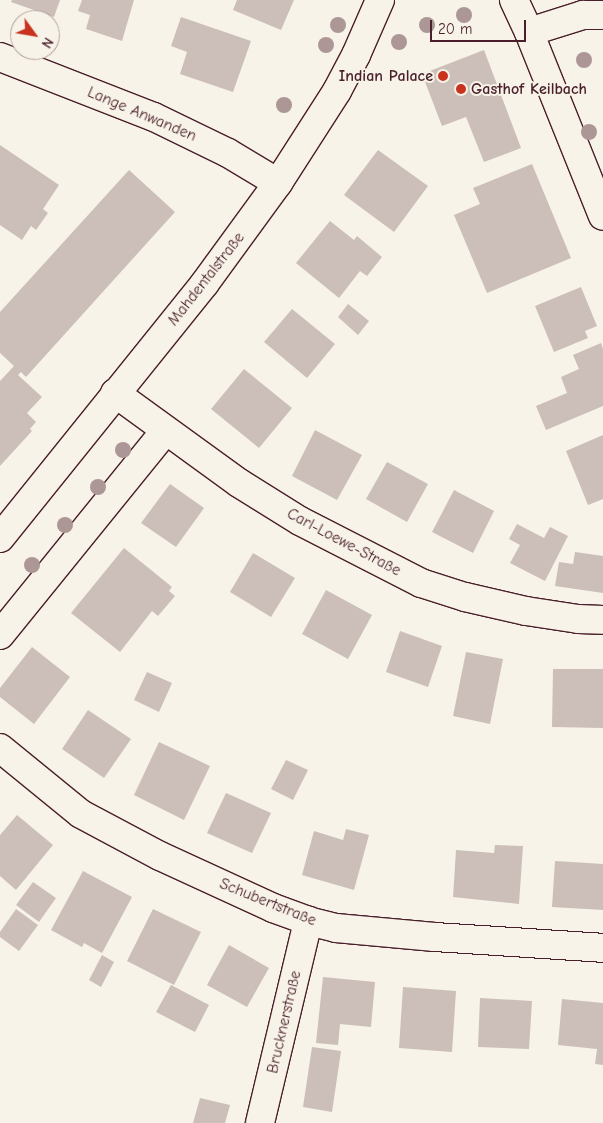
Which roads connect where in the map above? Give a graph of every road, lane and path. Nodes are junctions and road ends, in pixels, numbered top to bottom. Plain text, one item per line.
1 (380, 0) edge
2 (514, 0) edge
3 (603, 15) edge
4 (529, 32) junction
5 (0, 57) edge
6 (278, 183) junction
7 (603, 216) edge
8 (115, 393) junction
9 (165, 431) junction
10 (0, 538) edge
11 (603, 620) edge
12 (0, 635) edge
13 (0, 748) edge
14 (308, 921) junction
15 (603, 948) edge
16 (260, 1123) edge

1 - 6 street, Mahdentalstraße
2 - 4 street
3 - 4 street
4 - 7 street
5 - 6 street, Lange Anwanden
6 - 8 street, Mahdentalstraße
8 - 9 street, Carl-Loewe-Straße
8 - 10 street, Mahdentalstraße
9 - 11 street, Carl-Loewe-Straße
9 - 12 street
13 - 14 street, Schubertstraße
14 - 15 street, Schubertstraße
14 - 16 street, Brucknerstraße

